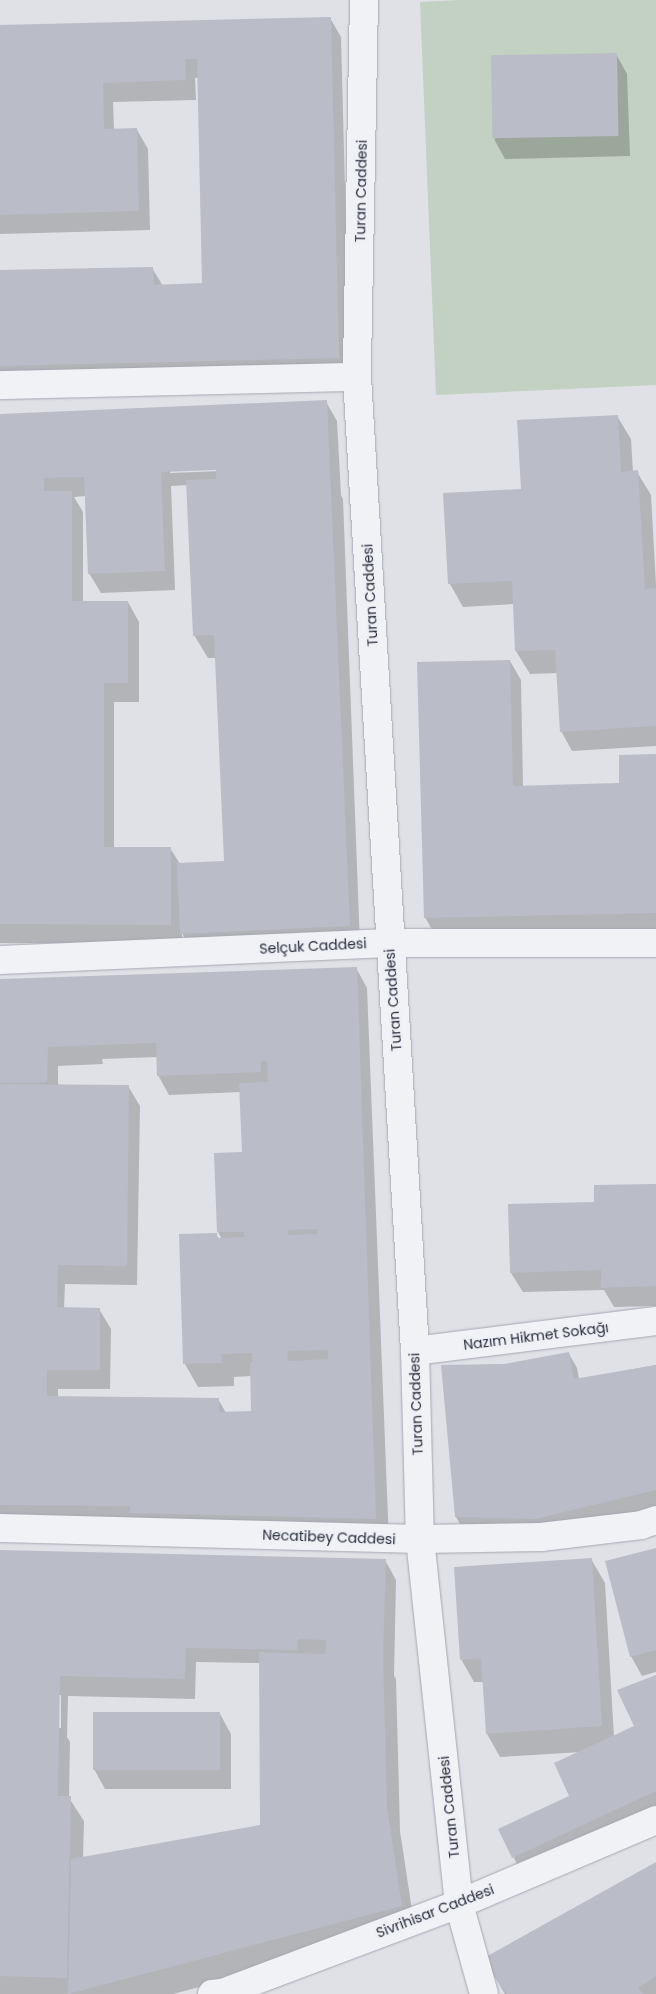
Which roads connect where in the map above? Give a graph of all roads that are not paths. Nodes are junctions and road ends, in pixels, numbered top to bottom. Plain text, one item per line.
1 (364, 0) edge
2 (357, 377) junction
3 (0, 385) edge
4 (389, 943) junction
5 (656, 943) edge
6 (0, 960) edge
7 (656, 1321) edge
8 (415, 1351) junction
9 (656, 1520) edge
10 (0, 1528) edge
11 (420, 1539) junction
12 (656, 1820) edge
13 (459, 1904) junction
14 (212, 1994) edge
15 (484, 1994) edge

1 - 2 street, Turan Caddesi
2 - 3 street
2 - 4 street, Turan Caddesi
4 - 5 street, Selçuk Caddesi
4 - 6 street, Selçuk Caddesi
4 - 8 street, Turan Caddesi
7 - 8 street, Nazım Hikmet Sokağı
8 - 11 street, Turan Caddesi
9 - 11 street, Necatibey Caddesi
10 - 11 street, Necatibey Caddesi
11 - 13 street, Turan Caddesi
12 - 13 street, Sivrihisar Caddesi
13 - 14 street, Sivrihisar Caddesi
13 - 15 street, Turan Caddesi

